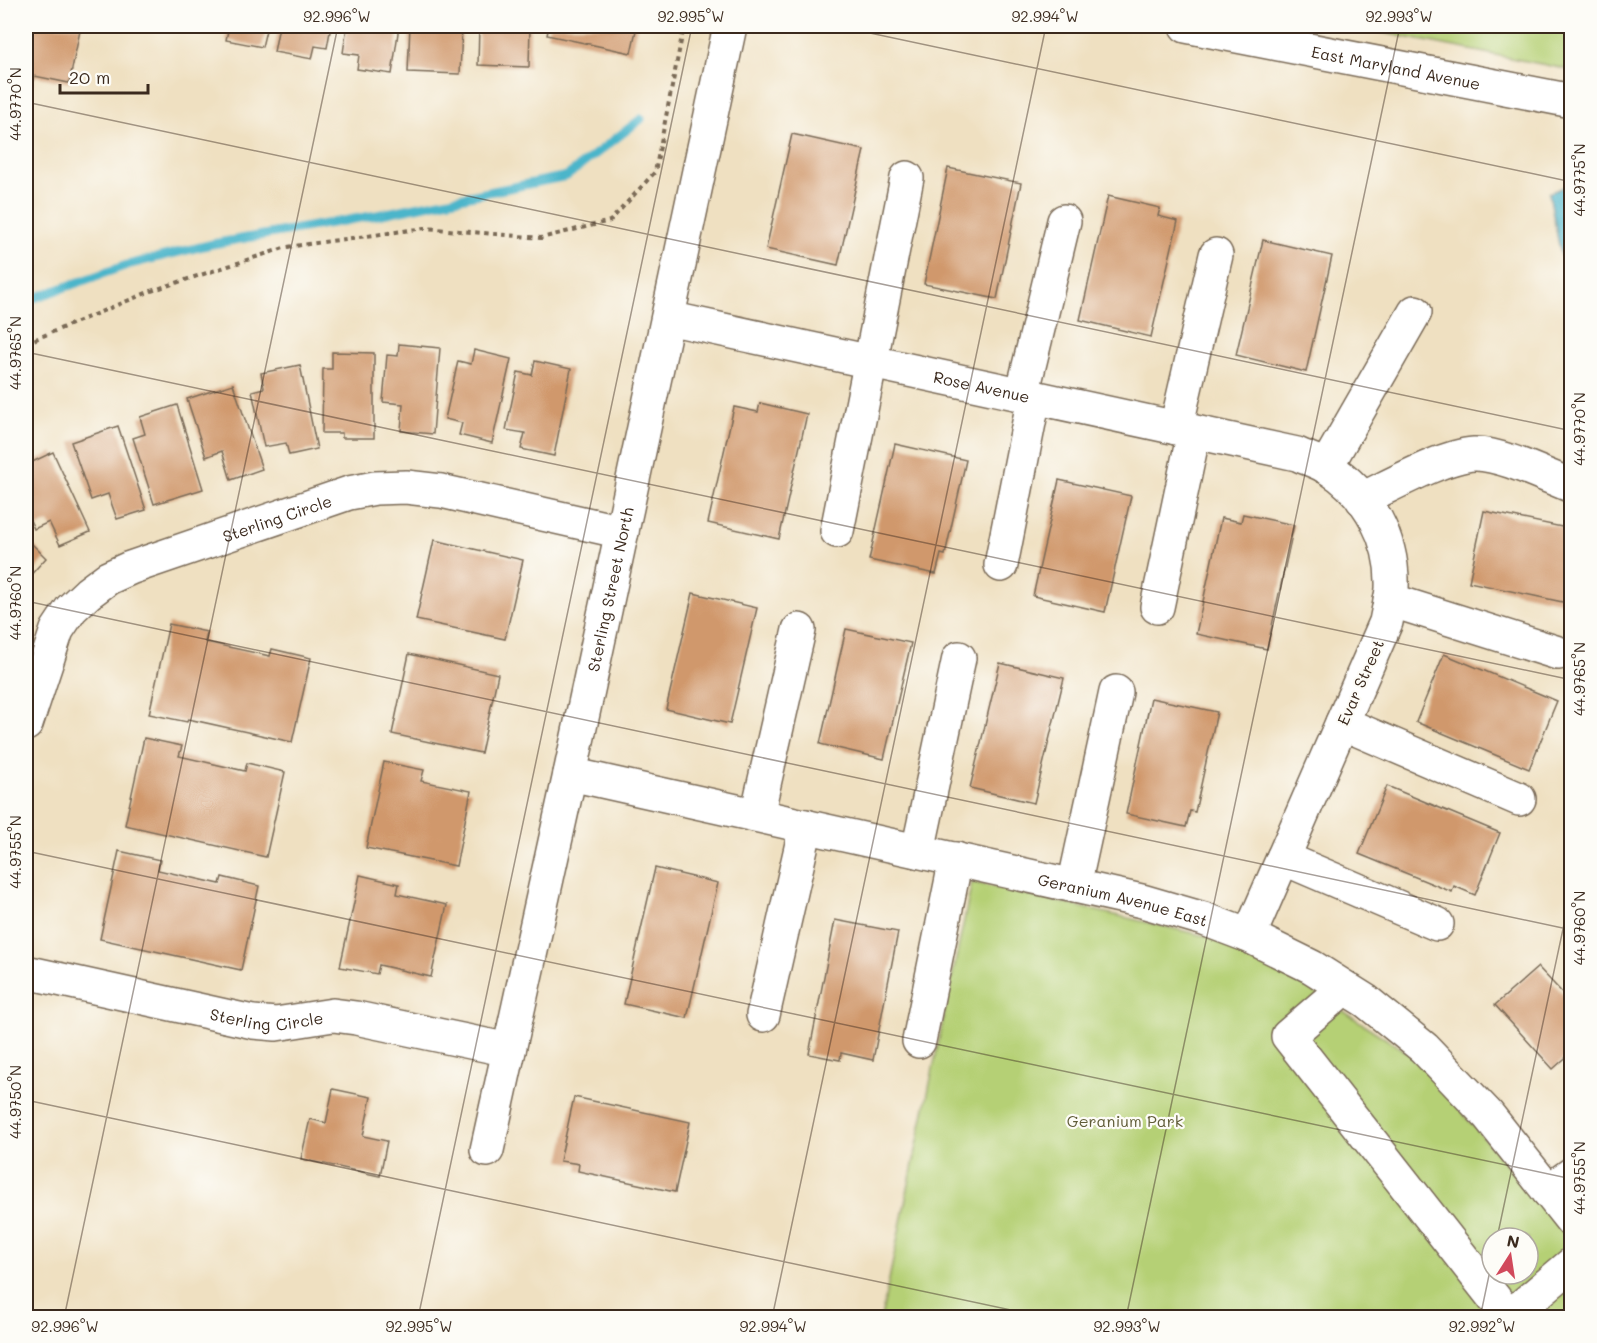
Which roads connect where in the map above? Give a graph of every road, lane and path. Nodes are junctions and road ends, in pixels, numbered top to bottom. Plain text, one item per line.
1 (684, 26) edge
2 (730, 26) edge
3 (1186, 26) edge
4 (1572, 101) edge
5 (907, 178) dead end
6 (1064, 221) dead end
7 (1216, 255) dead end
8 (1415, 312) dead end
9 (668, 318) junction
10 (26, 343) edge
11 (869, 362) junction
12 (1028, 396) junction
13 (1185, 430) junction
14 (1297, 454) joint
15 (1326, 467) junction
16 (1572, 486) edge
17 (1362, 499) junction
18 (837, 531) dead end
19 (622, 532) junction
20 (1001, 565) dead end
21 (1390, 600) junction
22 (1157, 608) dead end
23 (799, 630) dead end
24 (1558, 653) dead end
25 (958, 658) dead end
26 (1116, 692) dead end
27 (1342, 723) junction
28 (26, 724) edge
29 (570, 774) junction
30 (1519, 799) dead end
31 (757, 815) junction
32 (806, 826) junction
33 (918, 851) junction
34 (1283, 858) junction
35 (956, 860) junction
36 (1074, 886) junction
37 (1437, 924) dead end
38 (1249, 936) junction
39 (26, 972) edge
40 (1344, 988) junction
41 (763, 1016) dead end
42 (919, 1041) dead end
43 (509, 1050) junction
44 (487, 1150) dead end
45 (1560, 1182) edge
46 (1572, 1221) edge
47 (1572, 1264) edge
48 (1509, 1317) edge

1 - 10 path
2 - 9 street, Sterling Street North
3 - 4 street, East Maryland Avenue
5 - 11 street
6 - 12 street
7 - 13 street
8 - 15 street
9 - 11 street, Rose Avenue
9 - 19 street, Sterling Street North
11 - 12 street, Rose Avenue
11 - 18 street
12 - 13 street, Rose Avenue
12 - 20 street
13 - 14 street, Rose Avenue
13 - 22 street
14 - 15 street, Evar Street
15 - 17 street, Evar Street
16 - 17 street
17 - 21 street, Evar Street
19 - 28 street, Sterling Circle
19 - 29 street, Sterling Street North
21 - 24 street
21 - 27 street, Evar Street
23 - 31 street
25 - 33 street
26 - 36 street
27 - 30 street
27 - 34 street, Evar Street
29 - 31 street, Geranium Avenue East
29 - 43 street, Sterling Street North
31 - 32 street, Geranium Avenue East
32 - 33 street, Geranium Avenue East
32 - 41 street
33 - 35 street, Geranium Avenue East
34 - 37 street
34 - 38 street, Evar Street
35 - 36 street, Geranium Avenue East
35 - 42 street
36 - 38 street, Geranium Avenue East
38 - 40 street, Geranium Avenue East
39 - 43 street, Sterling Circle
40 - 45 street, Geranium Avenue East
40 - 48 street
43 - 44 street, Sterling Street North
45 - 46 street, Geranium Avenue East
47 - 48 street

